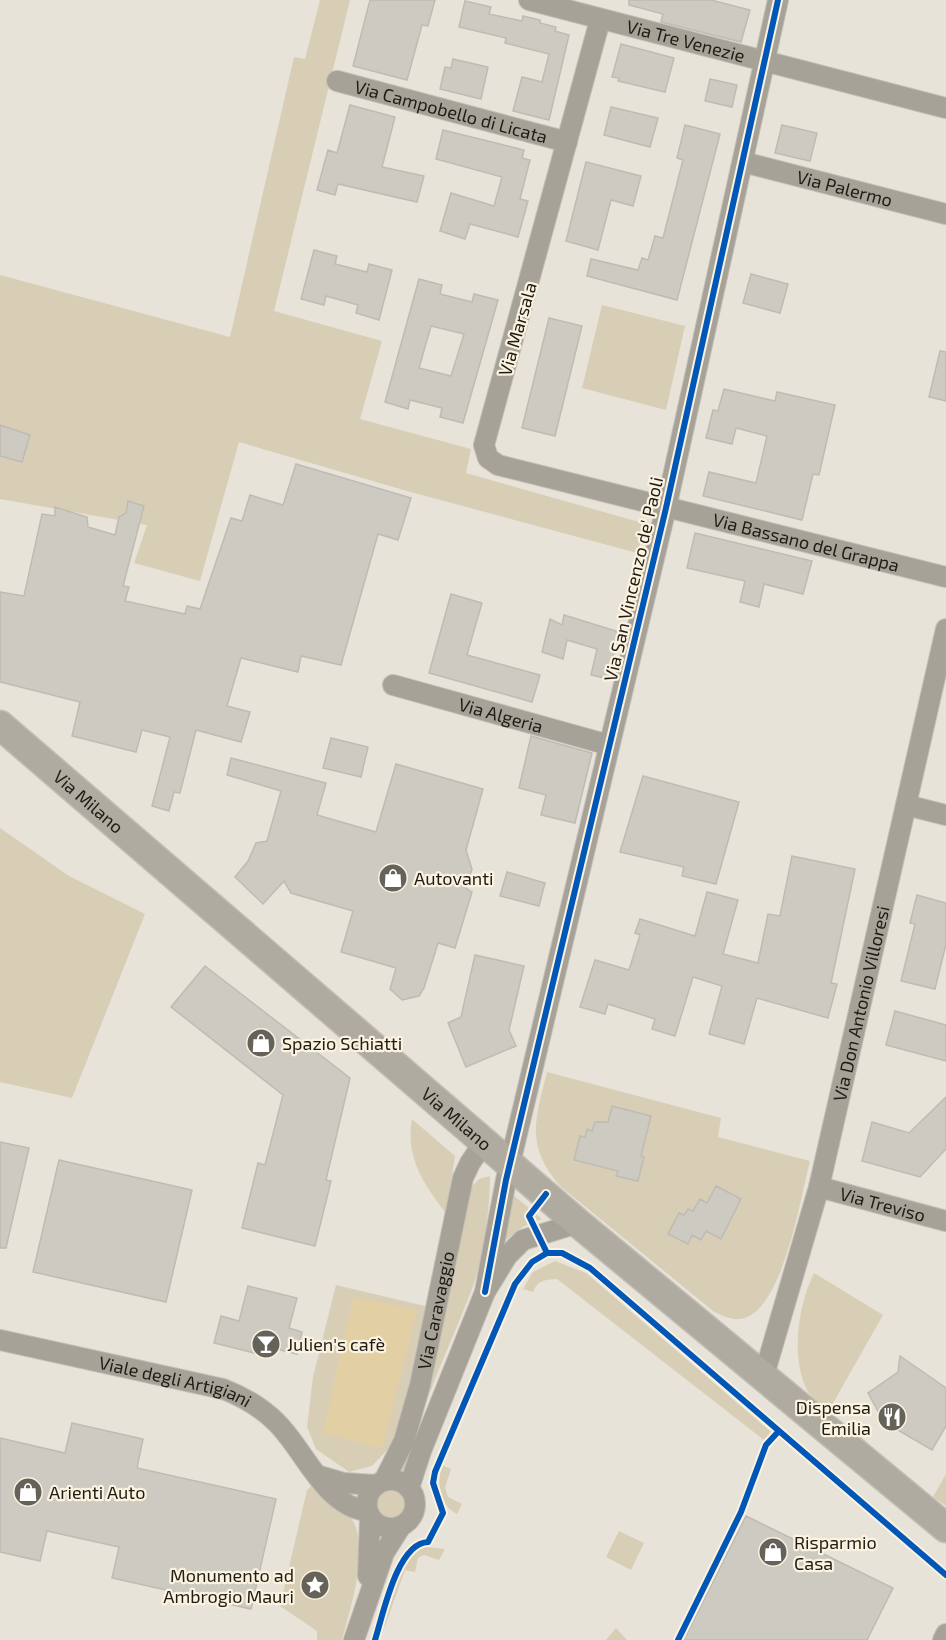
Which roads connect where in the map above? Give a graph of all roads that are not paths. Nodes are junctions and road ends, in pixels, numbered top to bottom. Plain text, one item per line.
1 (529, 0) edge
2 (778, 0) edge
3 (600, 20) junction
4 (765, 61) junction
5 (336, 81) dead end
6 (946, 108) edge
7 (567, 142) junction
8 (743, 162) junction
9 (946, 214) edge
10 (666, 508) junction
11 (946, 577) edge
12 (946, 629) edge
13 (393, 686) dead end
14 (0, 725) edge
15 (609, 745) junction
16 (906, 805) junction
17 (946, 815) edge
18 (485, 1142) junction
19 (510, 1164) junction
20 (819, 1187) junction
21 (946, 1221) edge
22 (578, 1223) junction
23 (485, 1292) junction
24 (0, 1340) edge
25 (764, 1375) junction
26 (320, 1476) junction
27 (380, 1482) junction
28 (409, 1488) junction
29 (369, 1515) junction
30 (401, 1526) junction
31 (946, 1528) edge
32 (946, 1634) edge
33 (353, 1640) edge
34 (943, 1640) edge

1 - 3 street, Via Tre Venezie
2 - 4 street, Via San Vincenzo de' Paoli
3 - 4 street, Via Tre Venezie
3 - 7 street, Via Marsala
4 - 6 street, Via Tre Venezie
4 - 8 street, Via San Vincenzo de' Paoli
5 - 7 street, Via Campobello di Licata
7 - 10 street, Via Marsala
8 - 9 street, Via Palermo
8 - 10 street, Via San Vincenzo de' Paoli
10 - 11 street, Via Bassano del Grappa
10 - 15 street, Via San Vincenzo de' Paoli
12 - 16 street, Via Don Antonio Villoresi
13 - 15 street, Via Algeria
14 - 18 main road, Via Milano
15 - 19 street, Via San Vincenzo de' Paoli
16 - 17 street
16 - 20 street, Via Don Antonio Villoresi
18 - 19 main road, Via Milano
18 - 27 street, Via Caravaggio
19 - 22 main road, Via Milano
19 - 23 street, Via Caravaggio
20 - 21 street, Via Treviso
20 - 25 street, Via Don Antonio Villoresi
22 - 23 street, Via Caravaggio
22 - 25 main road, Via Milano
23 - 28 street, Via Caravaggio
24 - 26 street, Viale degli Artigiani
25 - 31 main road, Via Milano
26 - 27 street
26 - 29 street, Viale degli Artigiani
27 - 28 street
27 - 29 street
28 - 30 street
29 - 30 street
29 - 33 street
30 - 33 street
32 - 34 street

